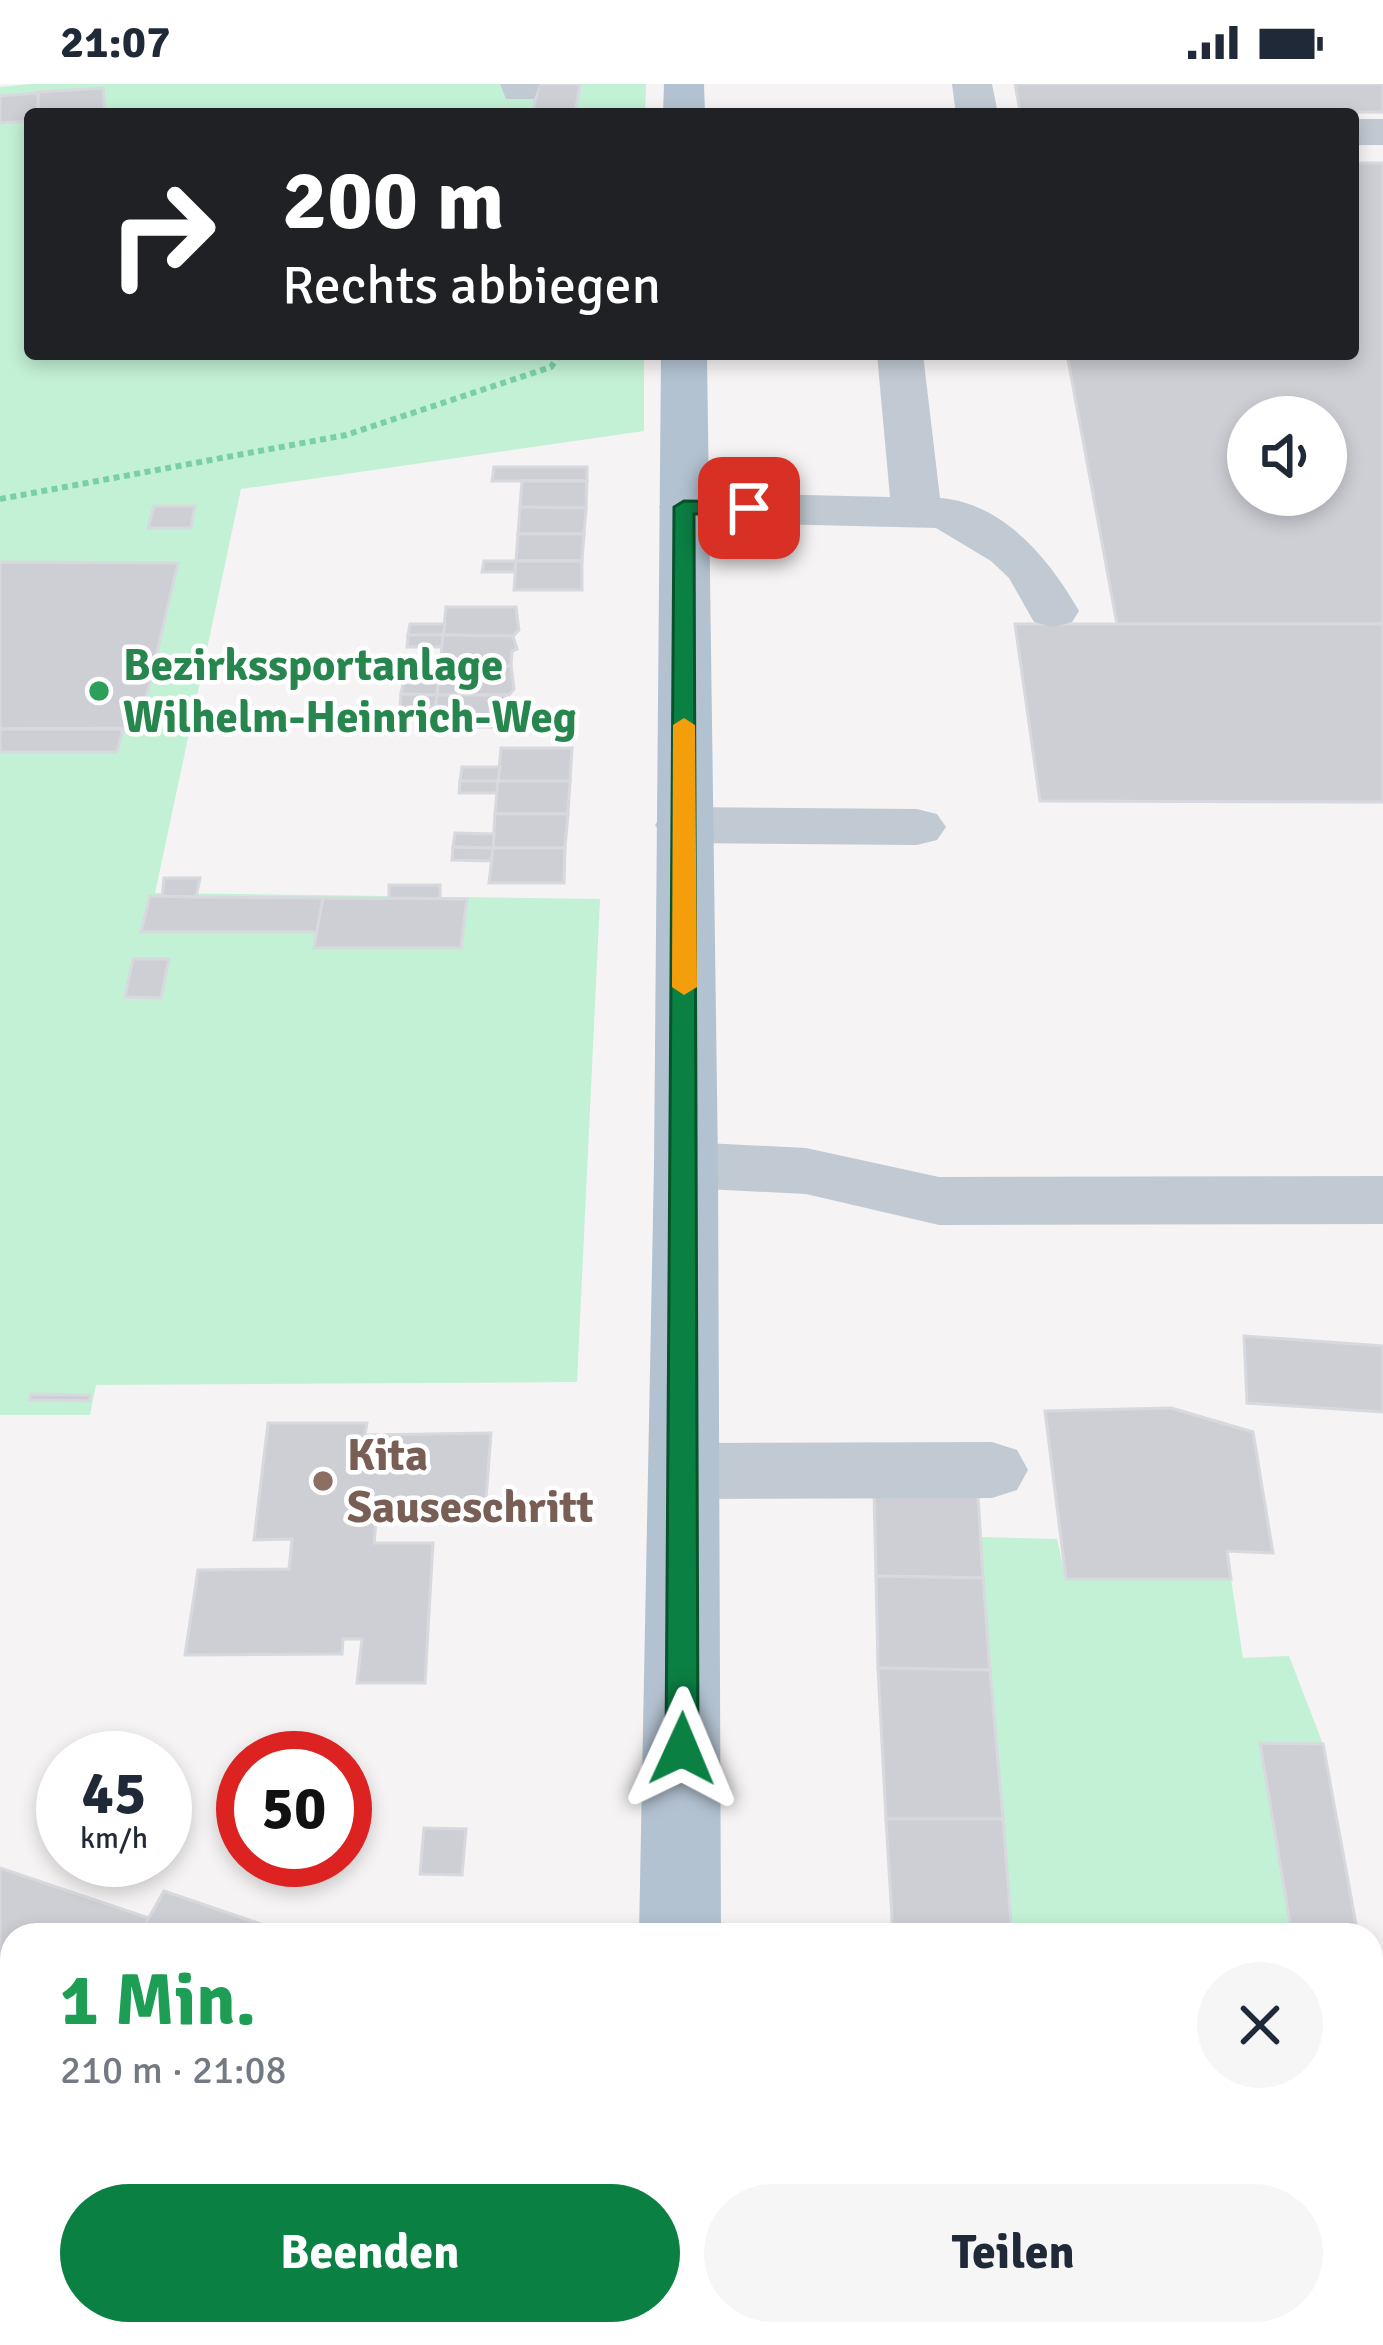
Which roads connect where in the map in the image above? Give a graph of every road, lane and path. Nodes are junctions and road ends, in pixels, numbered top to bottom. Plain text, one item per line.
1 (556, 360) edge
2 (684, 360) edge
3 (901, 360) edge
4 (0, 499) edge
5 (684, 507) junction
6 (916, 511) junction
7 (1053, 611) dead end
8 (684, 825) junction
9 (917, 827) dead end
10 (686, 1165) junction
11 (1383, 1200) edge
12 (992, 1470) dead end
13 (684, 1471) junction
14 (680, 1923) edge

1 - 4 path
2 - 5 main road
3 - 6 street
5 - 6 street
5 - 8 main road
6 - 7 street
8 - 9 street
8 - 10 main road
10 - 11 street
10 - 13 main road
12 - 13 street
13 - 14 main road

